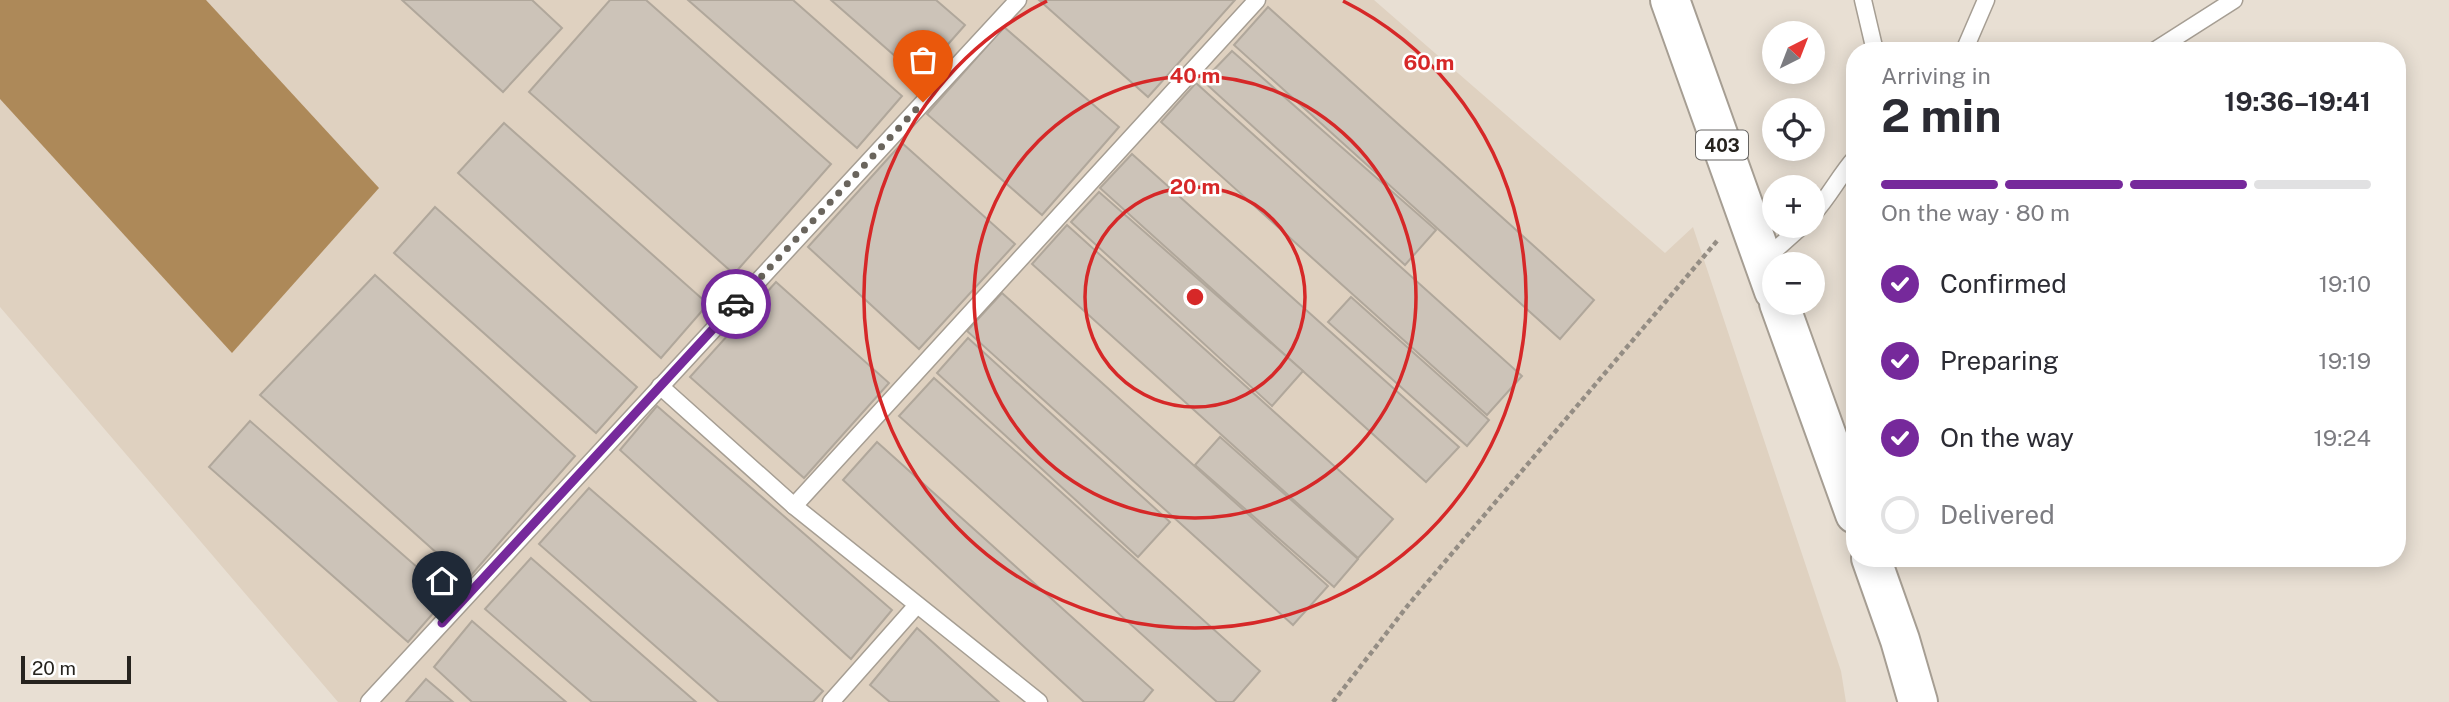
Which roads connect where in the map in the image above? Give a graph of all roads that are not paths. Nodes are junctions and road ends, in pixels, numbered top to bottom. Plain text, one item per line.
1 (1018, 0) edge
2 (1257, 0) edge
3 (1670, 0) edge
4 (1863, 0) edge
5 (1986, 0) edge
6 (2234, 0) edge
7 (1873, 42) edge
8 (1969, 42) edge
9 (2168, 42) edge
10 (1846, 169) edge
11 (1825, 200) edge
12 (1762, 256) edge
13 (1783, 315) edge
14 (660, 386) junction
15 (1846, 489) edge
16 (794, 506) junction
17 (1874, 567) edge
18 (917, 605) junction
19 (369, 702) edge
20 (831, 702) edge
21 (1039, 702) edge
22 (1918, 702) edge

1 - 14 lane
2 - 16 lane
3 - 12 main road, 403
4 - 7 lane
5 - 8 lane
6 - 9 lane
10 - 11 lane
13 - 15 main road
14 - 16 lane
14 - 19 lane
16 - 18 lane
17 - 22 main road
18 - 20 lane
18 - 21 lane

